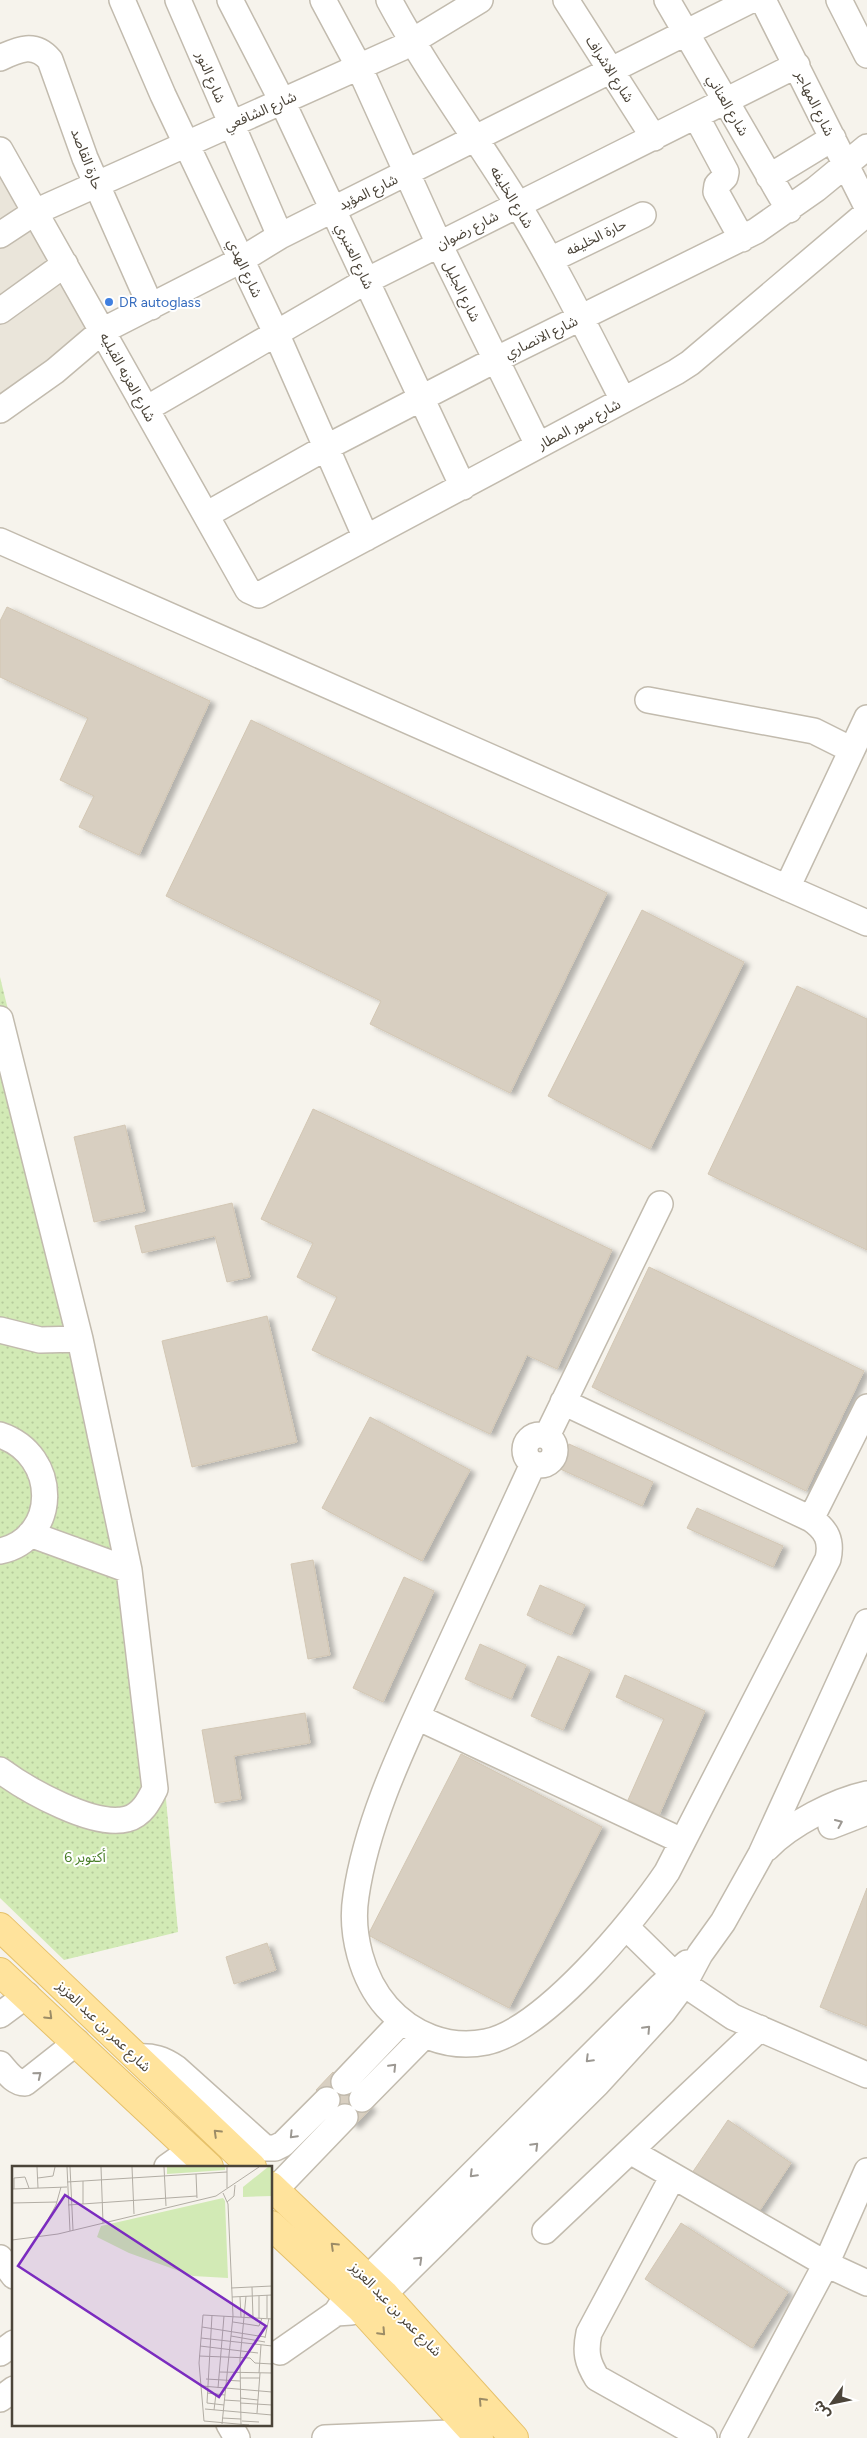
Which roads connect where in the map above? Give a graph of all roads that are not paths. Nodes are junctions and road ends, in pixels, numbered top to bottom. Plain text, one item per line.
1 (122, 0) edge
2 (178, 0) edge
3 (230, 0) edge
4 (323, 0) edge
5 (389, 0) edge
6 (480, 0) edge
7 (566, 0) edge
8 (667, 0) edge
9 (751, 0) edge
10 (763, 0) edge
11 (838, 0) edge
12 (687, 32) junction
13 (412, 42) junction
14 (3, 49) edge
15 (866, 49) edge
16 (797, 65) junction
17 (359, 67) junction
18 (611, 70) junction
19 (726, 100) junction
20 (282, 101) junction
21 (696, 116) junction
22 (232, 124) junction
23 (476, 138) junction
24 (654, 138) junction
25 (833, 138) junction
26 (188, 144) junction
27 (867, 147) edge
28 (1, 152) edge
29 (845, 164) junction
30 (407, 172) junction
31 (769, 177) junction
32 (96, 185) junction
33 (518, 204) junction
34 (867, 207) edge
35 (333, 209) junction
36 (789, 210) junction
37 (35, 212) junction
38 (867, 213) edge
39 (643, 215) dead end
40 (0, 235) edge
41 (280, 236) junction
42 (742, 239) junction
43 (439, 244) junction
44 (242, 260) junction
45 (550, 260) junction
46 (65, 264) junction
47 (366, 281) junction
48 (151, 307) junction
49 (0, 311) edge
50 (581, 317) junction
51 (102, 332) junction
52 (276, 333) junction
53 (495, 360) junction
54 (422, 399) junction
55 (623, 400) junction
56 (146, 409) junction
57 (0, 410) edge
58 (538, 445) junction
59 (327, 447) junction
60 (463, 487) junction
61 (206, 515) junction
62 (366, 538) junction
63 (0, 541) edge
64 (263, 595) joint
65 (648, 700) dead end
66 (867, 718) edge
67 (852, 750) junction
68 (787, 888) junction
69 (867, 924) edge
70 (0, 1019) edge
71 (660, 1204) dead end
72 (0, 1330) edge
73 (80, 1339) junction
74 (563, 1402) junction
75 (867, 1407) edge
76 (0, 1435) edge
77 (811, 1520) junction
78 (30, 1534) junction
79 (0, 1551) edge
80 (129, 1570) junction
81 (867, 1622) edge
82 (417, 1717) junction
83 (0, 1770) edge
84 (867, 1794) edge
85 (867, 1812) edge
86 (682, 1841) junction
87 (761, 1854) junction
88 (0, 1927) edge
89 (626, 1927) junction
90 (27, 1952) junction
91 (0, 1972) edge
92 (679, 1979) junction
93 (27, 1995) junction
94 (0, 2015) edge
95 (400, 2022) junction
96 (760, 2028) junction
97 (424, 2036) junction
98 (77, 2042) junction
99 (137, 2057) junction
100 (0, 2064) edge
101 (867, 2075) edge
102 (344, 2082) dead end
103 (362, 2099) dead end
104 (326, 2100) dead end
105 (345, 2117) dead end
106 (630, 2151) junction
107 (200, 2158) edge
108 (171, 2166) edge
109 (251, 2166) edge
110 (867, 2171) edge
111 (673, 2176) junction
112 (273, 2190) edge
113 (272, 2226) edge
114 (545, 2231) dead end
115 (0, 2258) edge
116 (826, 2264) junction
117 (12, 2273) edge
118 (867, 2283) edge
119 (376, 2286) junction
120 (348, 2306) junction
121 (12, 2344) edge
122 (0, 2352) edge
123 (280, 2352) dead end
124 (12, 2391) edge
125 (0, 2399) edge
126 (230, 2426) edge
127 (477, 2435) edge
128 (237, 2438) edge
129 (325, 2438) edge
130 (514, 2438) edge
131 (704, 2438) edge
132 (733, 2438) edge

1 - 26 street, شارع الهدي
2 - 22 street, شارع النور
3 - 20 street, شارع العنبري
4 - 17 street, شارع الجليل
5 - 13 street, شارع الخليفه
6 - 13 street, شارع الشافعي
7 - 18 street, شارع الاشراف
8 - 12 street, شارع العناني
9 - 12 street, شارع المؤيد
10 - 16 street, شارع المهاجر
11 - 15 street
12 - 18 street, شارع المؤيد
12 - 19 street, شارع العناني
13 - 17 street, شارع الشافعي
13 - 23 street, شارع الخليفه
14 - 32 street, حارة القاصد
16 - 19 street, شارع رضوان
16 - 25 street, شارع المهاجر
17 - 20 street, شارع الشافعي
17 - 30 street, شارع الجليل
18 - 23 street, شارع المؤيد
18 - 24 street, شارع الاشراف
19 - 21 street, شارع رضوان
19 - 31 street, شارع العناني
20 - 22 street, شارع الشافعي
20 - 35 street, شارع العنبري
21 - 24 street, شارع رضوان
21 - 42 street
22 - 26 street, شارع الشافعي
22 - 41 street, شارع النور
23 - 30 street, شارع المؤيد
23 - 33 street, شارع الخليفه
24 - 33 street, شارع رضوان
25 - 29 street, شارع المهاجر
25 - 31 street
26 - 32 street, شارع الشافعي
26 - 44 street, شارع الهدي
27 - 29 street, شارع الانصاري
28 - 37 street, شارع العزبه القبليه
29 - 34 street, شارع المهاجر
29 - 36 street, شارع الانصاري
30 - 35 street, شارع المؤيد
30 - 43 street, شارع الجليل
31 - 36 street, شارع العناني
32 - 37 street, شارع الشافعي
32 - 48 street, حارة القاصد
33 - 43 street, شارع رضوان
33 - 45 street, شارع الخليفه
35 - 41 street, شارع المؤيد
35 - 47 street, شارع العنبري
36 - 42 street, شارع الانصاري
37 - 40 street, شارع الشافعي
37 - 46 street, شارع العزبه القبليه
38 - 55 street, شارع سور المطار
39 - 45 street, حارة الخليفه
41 - 44 street, شارع المؤيد
42 - 50 street, شارع الانصاري
43 - 47 street, شارع رضوان
43 - 53 street, شارع الجليل
44 - 48 street, شارع المؤيد
44 - 52 street, شارع الهدي
45 - 50 street, شارع الخليفه
46 - 49 street
46 - 51 street, شارع العزبه القبليه
47 - 52 street, شارع رضوان
47 - 54 street, شارع العنبري
48 - 51 street, شارع المؤيد
50 - 53 street, شارع الانصاري
50 - 55 street, شارع الخليفه
51 - 56 street, شارع العزبه القبليه
51 - 57 street, شارع المؤيد
52 - 56 street, شارع رضوان
52 - 59 street, شارع الهدي
53 - 54 street, شارع الانصاري
53 - 58 street, شارع الجليل
54 - 59 street, شارع الانصاري
54 - 60 street, شارع العنبري
55 - 58 street, شارع سور المطار
56 - 61 street, شارع العزبه القبليه
58 - 60 street, شارع سور المطار
59 - 61 street, شارع الانصاري
59 - 62 street, شارع الهدي
60 - 62 street, شارع سور المطار
61 - 64 street, شارع العزبه القبليه
62 - 64 street, شارع سور المطار
63 - 68 street
65 - 67 street
66 - 67 street
67 - 68 street
68 - 69 street
70 - 73 street
71 - 74 street
72 - 73 street
73 - 80 street
74 - 77 street
74 - 82 street
75 - 77 street
76 - 78 street
77 - 86 street
78 - 79 street
78 - 80 street
80 - 83 street
81 - 87 street
82 - 86 street
82 - 95 street
84 - 87 street
87 -> 85 street
86 - 89 street
87 - 92 street
88 - 90 main road, شارع عمر بن عبد العزيز
89 - 92 street
89 - 97 street
90 - 91 street
90 - 99 main road, شارع عمر بن عبد العزيز
91 - 93 main road
92 - 96 street
92 - 119 street
93 - 94 street
93 -> 98 main road
95 - 97 street
95 - 102 street
96 - 101 street
96 - 106 street
103 -> 97 street
100 -> 98 street
98 - 107 main road
104 -> 99 street
109 -> 99 main road, شارع عمر بن عبد العزيز
105 - 112 street
106 - 111 street
106 - 114 street
107 - 108 street
110 - 116 street
111 - 116 street
111 - 131 street
119 -> 112 main road, شارع عمر بن عبد العزيز
113 - 120 main road, شارع عمر بن عبد العزيز
115 - 117 street
116 - 118 street
116 - 132 street
119 - 120 street
130 -> 119 main road, شارع عمر بن عبد العزيز
120 - 123 street
120 -> 127 main road, شارع عمر بن عبد العزيز
121 - 122 street
124 - 125 street
126 - 128 street
127 - 129 street

